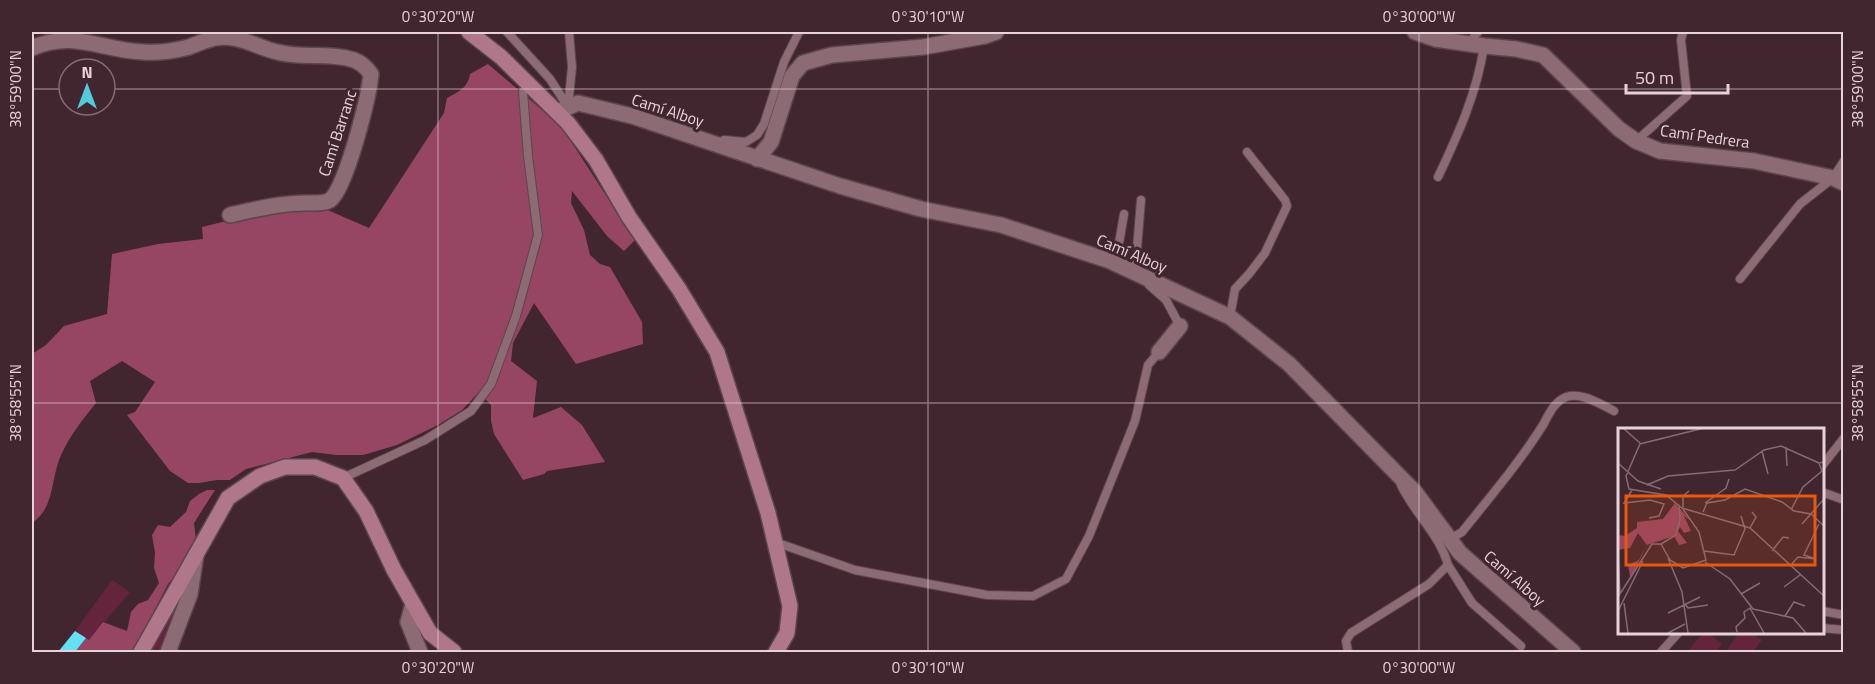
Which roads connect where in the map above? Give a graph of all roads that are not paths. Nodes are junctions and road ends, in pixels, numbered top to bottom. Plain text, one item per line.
1 (469, 32) edge
2 (507, 32) edge
3 (570, 32) edge
4 (808, 32) edge
5 (996, 32) edge
6 (1415, 32) edge
7 (1683, 32) edge
8 (798, 33) edge
9 (1477, 40) edge
10 (32, 48) edge
11 (529, 84) junction
12 (563, 110) junction
13 (679, 132) junction
14 (1636, 141) junction
15 (1247, 152) dead end
16 (758, 159) junction
17 (1844, 162) edge
18 (1438, 177) dead end
19 (1838, 181) edge
20 (1141, 200) dead end
21 (1124, 214) dead end
22 (230, 215) dead end
23 (1110, 261) junction
24 (1135, 273) junction
25 (1740, 279) dead end
26 (1230, 317) junction
27 (1180, 326) joint
28 (1159, 352) joint
29 (1614, 411) dead end
30 (1844, 438) edge
31 (1824, 463) edge
32 (1394, 470) junction
33 (343, 478) junction
34 (1824, 493) edge
35 (1844, 500) edge
36 (1450, 539) junction
37 (775, 542) junction
38 (197, 552) junction
39 (1448, 566) junction
40 (413, 604) junction
41 (1824, 611) edge
42 (1844, 615) edge
43 (1824, 628) edge
44 (1844, 630) edge
45 (1678, 633) edge
46 (1521, 646) dead end
47 (780, 651) edge
48 (141, 652) edge
49 (168, 652) edge
50 (420, 652) edge
51 (454, 652) edge
52 (1348, 652) edge
53 (1573, 652) edge
54 (1661, 652) edge

1 - 11 main road
2 - 12 lane
3 - 12 lane
4 - 8 lane
5 - 16 street
6 - 9 street, Camí Pedrera
7 - 14 lane
8 - 13 lane
9 - 14 street, Camí Pedrera
9 - 18 lane
10 - 22 street, Camí Barranc
11 - 12 main road
11 - 33 lane
12 - 13 street, Camí Alboy
12 - 37 main road
13 - 16 street, Camí Alboy
14 - 19 street, Camí Pedrera
15 - 26 lane
16 - 23 street, Camí Alboy
17 - 19 lane
19 - 25 lane
20 - 24 lane
21 - 23 lane
23 - 24 street, Camí Alboy
24 - 26 street, Camí Alboy
24 - 27 lane
26 - 32 street, Camí Alboy
27 - 28 street
28 - 37 lane
29 - 36 lane
30 - 31 lane
32 - 36 street, Camí Alboy
32 - 39 lane
33 - 38 main road
33 - 40 main road
34 - 35 lane
36 - 53 street, Camí Alboy
37 - 47 main road
38 - 48 main road
38 - 49 street
39 - 46 lane
39 - 52 lane
40 - 50 street
40 - 51 main road
41 - 42 lane
43 - 44 lane
45 - 54 lane

